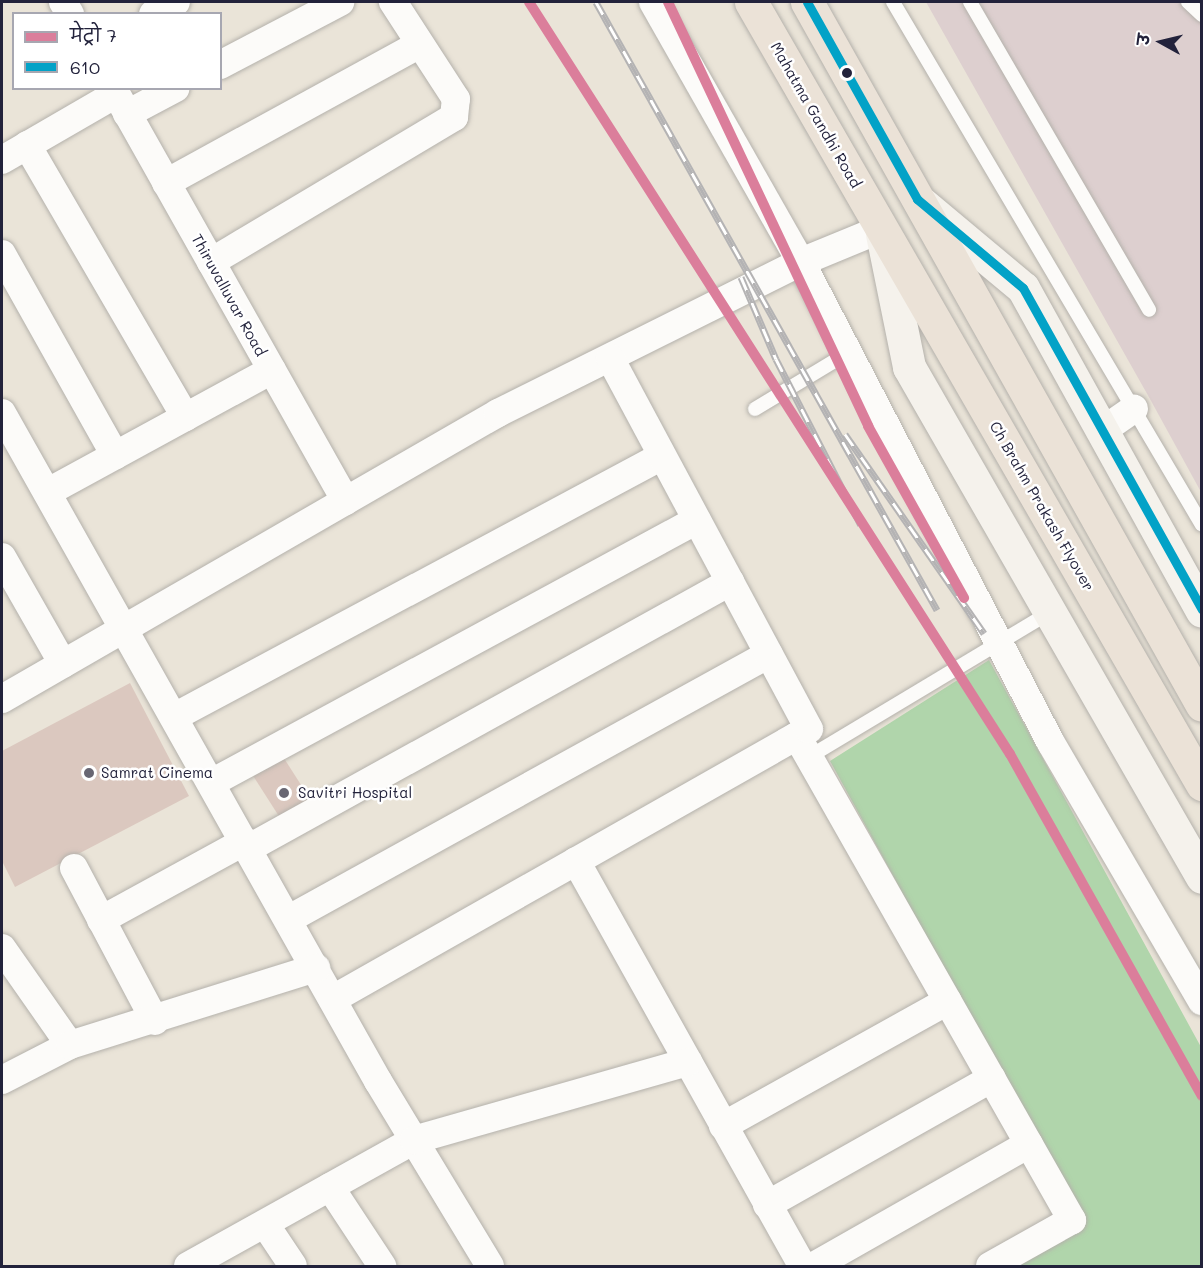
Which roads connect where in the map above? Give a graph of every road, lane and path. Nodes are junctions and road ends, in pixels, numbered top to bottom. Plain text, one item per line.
1 (176, 2) edge
2 (340, 2) edge
3 (393, 2) edge
4 (653, 2) edge
5 (751, 2) edge
6 (807, 2) edge
7 (893, 2) edge
8 (970, 2) edge
9 (1188, 2) edge
10 (157, 12) edge
11 (1202, 15) edge
12 (418, 45) junction
13 (222, 64) edge
14 (166, 90) edge
15 (119, 99) edge
16 (27, 145) junction
17 (2, 160) edge
18 (166, 183) junction
19 (916, 199) junction
20 (881, 229) junction
21 (2, 254) edge
22 (211, 262) junction
23 (801, 262) junction
24 (1149, 310) dead end
25 (848, 353) junction
26 (610, 358) junction
27 (272, 370) junction
28 (755, 409) dead end
29 (1134, 409) junction
30 (2, 413) edge
31 (185, 417) junction
32 (1102, 432) junction
33 (115, 455) junction
34 (662, 456) junction
35 (48, 492) junction
36 (346, 501) junction
37 (697, 520) junction
38 (1202, 525) edge
39 (2, 557) edge
40 (730, 582) junction
41 (1202, 611) edge
42 (1050, 612) junction
43 (127, 627) junction
44 (998, 643) junction
45 (769, 654) junction
46 (63, 664) junction
47 (2, 699) edge
48 (1202, 705) edge
49 (176, 716) junction
50 (803, 747) junction
51 (213, 782) junction
52 (1202, 784) edge
53 (247, 844) junction
54 (576, 861) junction
55 (74, 868) dead end
56 (1202, 877) edge
57 (101, 920) junction
58 (289, 920) junction
59 (2, 948) edge
60 (316, 968) junction
61 (333, 999) junction
62 (948, 1001) junction
63 (1202, 1001) edge
64 (155, 1021) junction
65 (70, 1045) junction
66 (688, 1062) junction
67 (992, 1078) junction
68 (2, 1080) edge
69 (723, 1126) junction
70 (414, 1140) junction
71 (1029, 1144) junction
72 (330, 1187) junction
73 (767, 1205) junction
74 (265, 1224) junction
75 (196, 1265) edge
76 (293, 1266) edge
77 (382, 1266) edge
78 (490, 1266) edge
79 (802, 1266) edge
80 (814, 1266) edge
81 (990, 1266) edge

1 - 10 street
2 - 13 street
3 - 12 street
4 - 23 street
5 - 20 main road, Mahatma Gandhi Road
6 - 19 main road
7 - 29 lane
8 - 24 lane
9 - 11 lane
12 - 18 street
12 - 22 street
14 - 15 street
15 - 16 street
15 - 18 street, Thiruvalluvar Road
16 - 17 street
16 - 31 street
18 - 22 street, Thiruvalluvar Road
19 - 32 street
19 - 48 main road
20 - 23 street
20 - 42 street
20 - 52 main road, Ch Brahm Prakash Flyover
21 - 33 street
22 - 27 street, Thiruvalluvar Road
23 - 25 street
23 - 26 street
25 - 28 lane
25 - 44 street
26 - 34 street
26 - 36 street
27 - 31 street
27 - 36 street, Thiruvalluvar Road
29 - 32 street
29 - 38 lane
30 - 35 street
31 - 33 street
32 - 41 street
33 - 35 street
34 - 37 street
34 - 49 street
35 - 43 street
36 - 43 street
37 - 40 street
37 - 51 street
39 - 46 street
40 - 45 street
40 - 53 street
42 - 44 lane
42 - 56 street
43 - 46 street
43 - 49 street
44 - 50 lane
44 - 63 street
45 - 50 street
45 - 58 street
46 - 47 street
49 - 51 street
50 - 54 street
50 - 62 street
51 - 53 street
53 - 57 street
53 - 58 street
54 - 61 street
54 - 66 street
55 - 57 street
57 - 64 street
58 - 60 street
59 - 65 street
60 - 61 street
60 - 64 street
61 - 70 street
62 - 67 street
62 - 69 street
64 - 65 street
65 - 68 street
66 - 69 street
66 - 70 street
67 - 71 street
67 - 73 street
69 - 73 street
70 - 72 street
70 - 78 street
71 - 80 street
71 - 81 street
72 - 74 street
72 - 77 street
73 - 79 street
74 - 75 street
74 - 76 street

